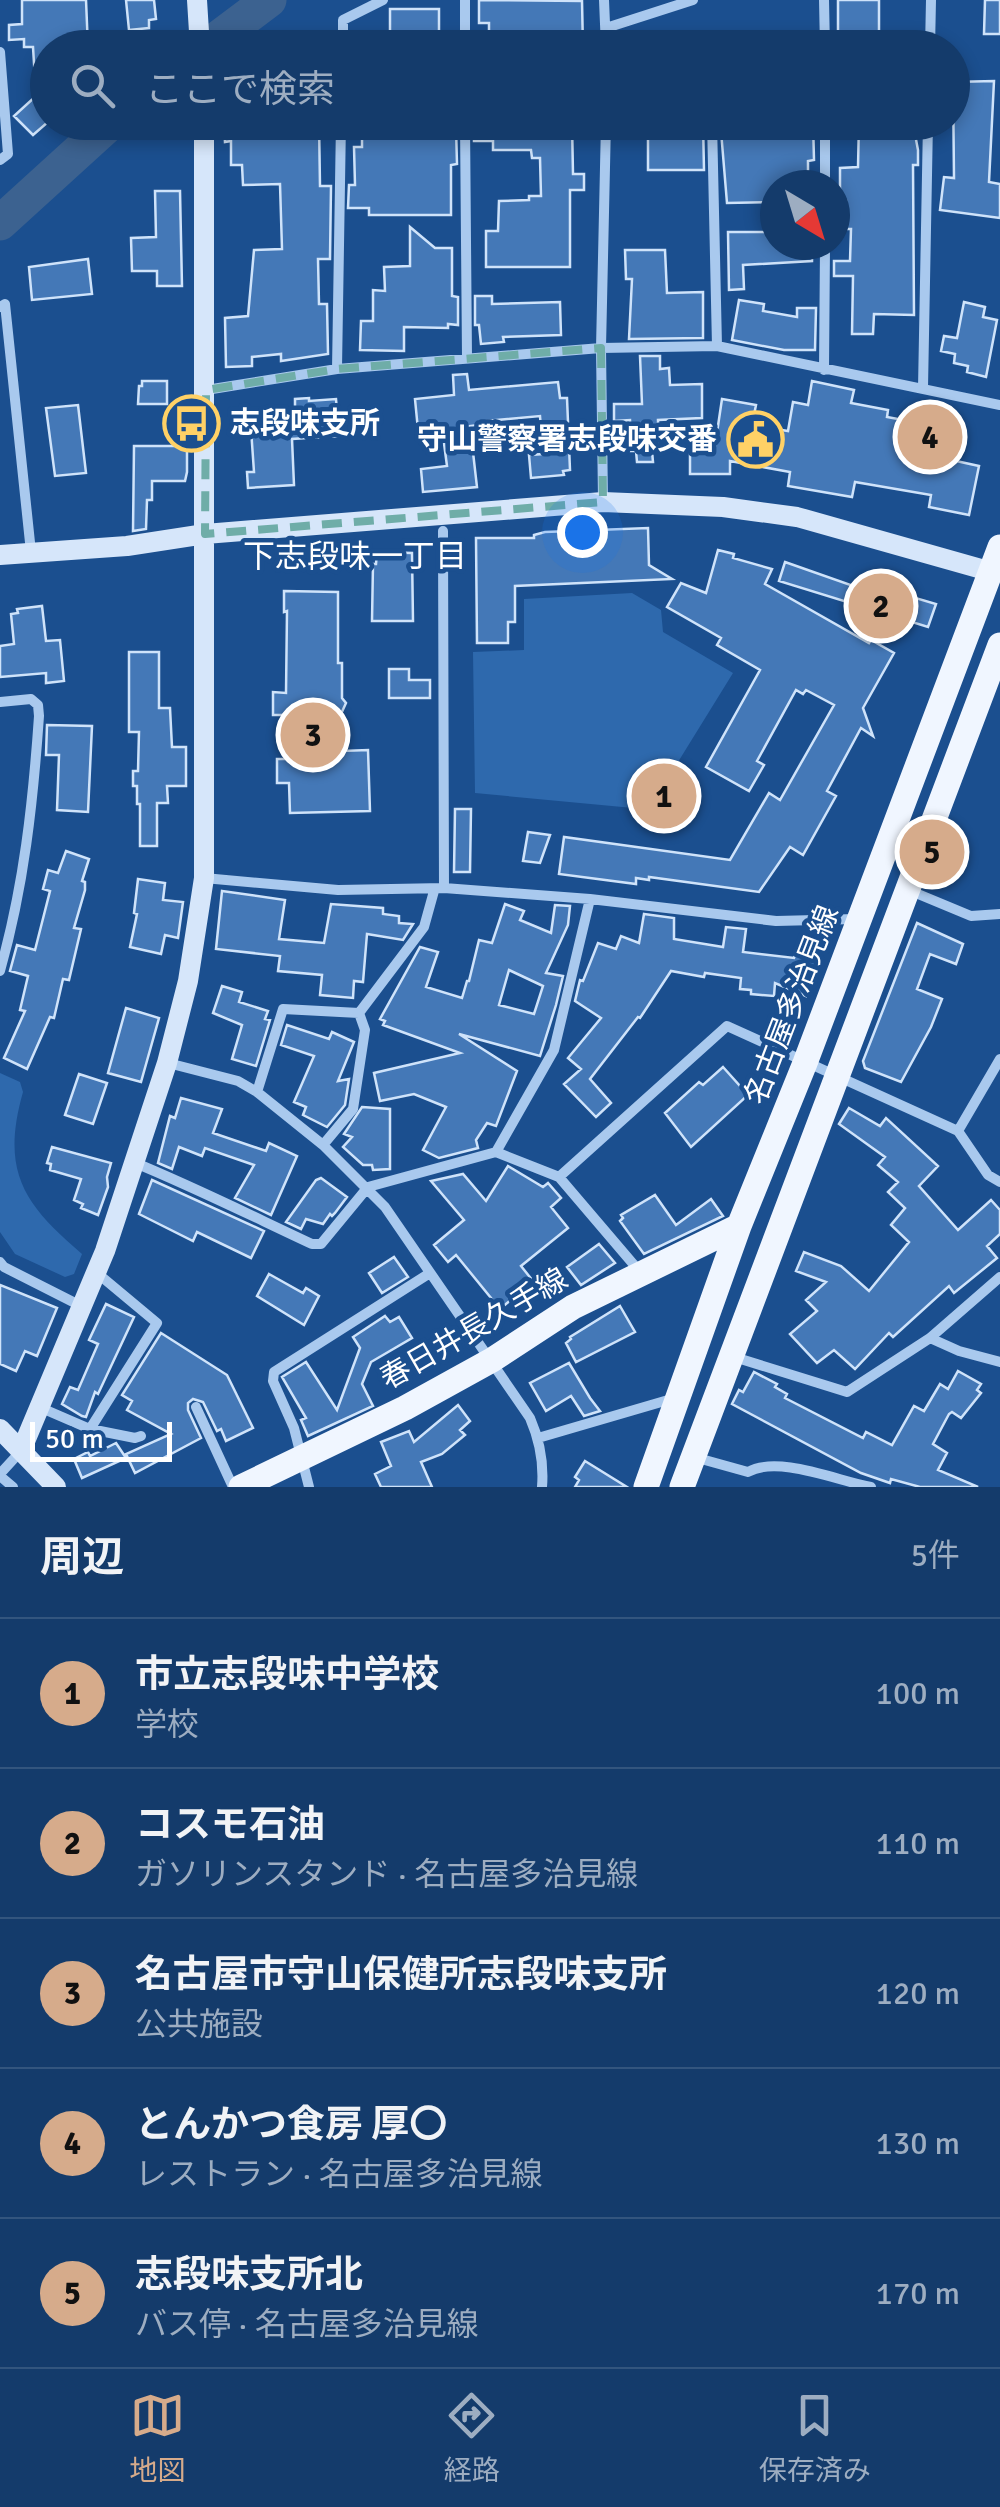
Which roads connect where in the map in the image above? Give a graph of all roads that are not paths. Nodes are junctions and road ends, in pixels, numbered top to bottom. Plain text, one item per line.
1 (383, 0) edge
2 (464, 0) edge
3 (604, 0) edge
4 (692, 0) edge
5 (824, 0) edge
6 (930, 0) edge
7 (198, 4) edge
8 (606, 28) joint
9 (199, 30) edge
10 (343, 30) edge
11 (465, 30) edge
12 (825, 30) edge
13 (930, 30) edge
14 (0, 52) edge
15 (204, 140) edge
16 (341, 140) edge
17 (466, 140) edge
18 (606, 140) edge
19 (712, 140) edge
20 (825, 140) edge
21 (928, 140) edge
22 (0, 160) edge
23 (825, 170) edge
24 (824, 260) edge
25 (0, 307) edge
26 (717, 346) junction
27 (602, 348) junction
28 (467, 358) junction
29 (337, 369) junction
30 (824, 370) junction
31 (923, 388) junction
32 (206, 390) junction
33 (1000, 405) edge
34 (604, 502) junction
35 (443, 532) dead end
36 (204, 534) junction
37 (1000, 546) edge
38 (30, 552) junction
39 (0, 556) edge
40 (996, 573) edge
41 (1000, 645) edge
42 (0, 702) edge
43 (204, 878) junction
44 (905, 889) junction
45 (439, 890) junction
46 (590, 899) junction
47 (1000, 914) edge
48 (860, 919) junction
49 (0, 970) edge
50 (359, 1013) junction
51 (1000, 1059) edge
52 (166, 1063) junction
53 (805, 1063) junction
54 (837, 1075) junction
55 (257, 1092) junction
56 (958, 1130) junction
57 (323, 1145) junction
58 (496, 1152) junction
59 (133, 1162) junction
60 (559, 1178) junction
61 (1000, 1182) edge
62 (368, 1187) junction
63 (739, 1226) junction
64 (0, 1262) edge
65 (96, 1272) junction
66 (430, 1273) junction
67 (640, 1273) junction
68 (1000, 1277) edge
69 (80, 1306) junction
70 (930, 1338) junction
71 (730, 1356) junction
72 (492, 1360) junction
73 (1000, 1362) edge
74 (681, 1396) junction
75 (38, 1407) junction
76 (196, 1407) dead end
77 (90, 1428) junction
78 (0, 1429) edge
79 (141, 1436) dead end
80 (538, 1438) junction
81 (21, 1451) junction
82 (303, 1457) junction
83 (693, 1457) junction
84 (0, 1475) edge
85 (13, 1487) edge
86 (56, 1487) edge
87 (233, 1487) edge
88 (241, 1487) edge
89 (309, 1487) edge
90 (542, 1487) edge
91 (646, 1487) edge
92 (682, 1487) edge
93 (870, 1487) edge

1 - 10 street
2 - 11 street
3 - 8 street
4 - 8 street
5 - 12 street
6 - 13 street
7 - 9 street
14 - 22 street
15 - 32 street
16 - 29 street
17 - 28 street
18 - 27 street
19 - 26 street
20 - 23 street
21 - 31 street
24 - 30 street
25 - 38 street
26 - 27 street
26 - 30 street
27 - 28 street
27 - 34 street
28 - 29 street
29 - 32 street
30 - 31 street
31 - 33 street
32 - 36 street
34 - 36 street
34 - 40 street
35 - 45 street
36 - 38 street
36 - 43 street
37 - 40 main road, 名古屋多治見線
38 - 39 street
40 - 48 main road, 名古屋多治見線
41 - 44 main road
42 - 49 street
43 - 45 street
43 - 52 street
44 - 47 street
44 - 54 main road
45 - 46 street
45 - 50 street
46 - 48 street
46 - 58 street
48 - 53 main road, 名古屋多治見線
50 - 55 street
50 - 57 street
51 - 56 street
52 - 55 street
52 - 59 street
53 - 54 street
53 - 60 street
53 - 63 main road, 名古屋多治見線
54 - 56 street
54 - 71 main road
55 - 57 street
56 - 61 street
57 - 62 street
58 - 60 street
58 - 62 street
59 - 62 street
59 - 65 street
60 - 67 street
62 - 66 street
63 - 67 main road, 春日井長久手線
63 - 74 main road, 名古屋多治見線
64 - 69 street
65 - 69 street
65 - 77 street
66 - 72 street
66 - 82 street
67 - 72 main road, 春日井長久手線
68 - 70 street
69 - 75 street
70 - 71 street
70 - 73 street
71 - 83 main road
72 - 80 street
72 - 82 main road, 春日井長久手線
74 - 80 street
74 - 91 main road, 名古屋多治見線
75 - 77 street
75 - 81 street
76 - 87 street
77 - 79 street
78 - 81 street
80 - 90 street
81 - 84 street
81 - 86 street
82 - 88 main road, 春日井長久手線
82 - 89 street
83 - 92 main road
83 - 93 street
84 - 85 street

